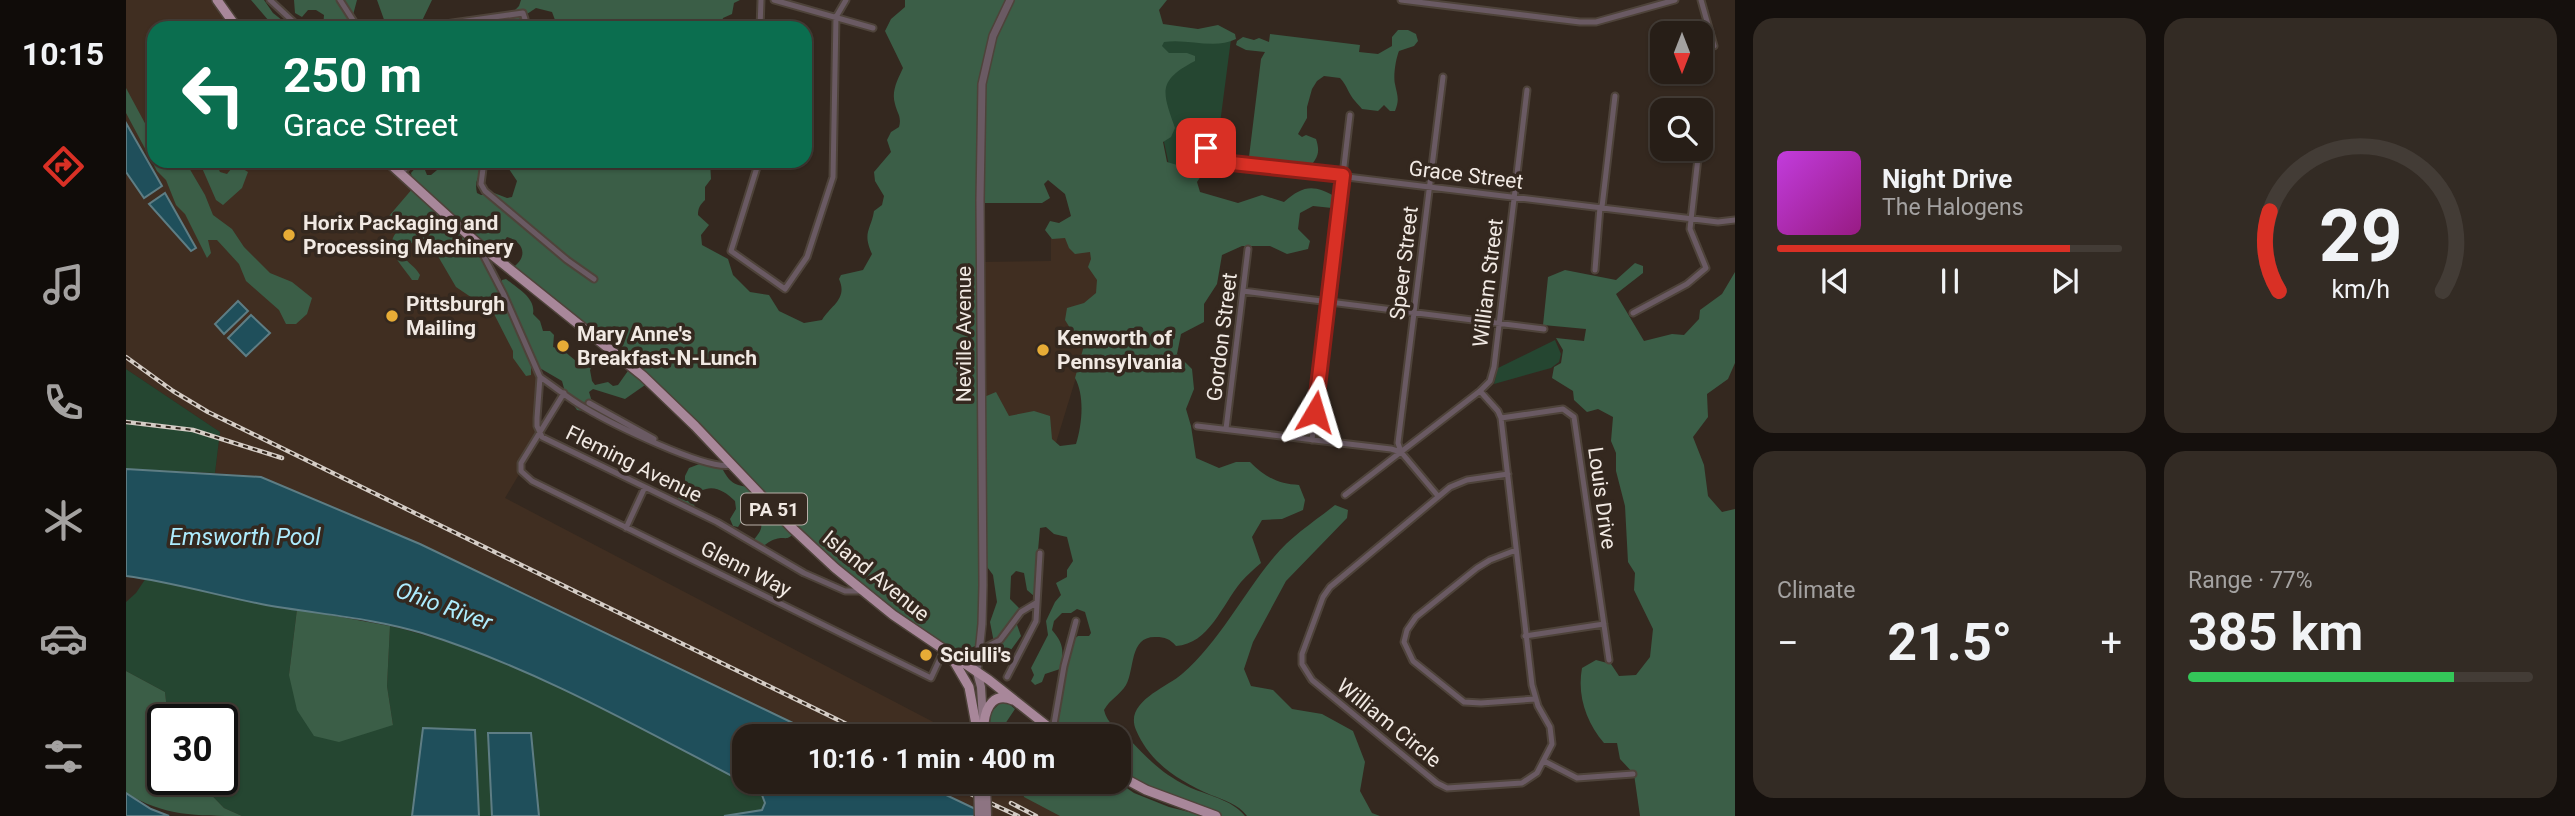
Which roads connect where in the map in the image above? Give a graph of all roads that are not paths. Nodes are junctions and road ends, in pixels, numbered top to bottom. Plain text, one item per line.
1 (217, 0) edge
2 (270, 0) edge
3 (340, 0) edge
4 (761, 0) edge
5 (774, 0) edge
6 (846, 0) edge
7 (1010, 0) edge
8 (1401, 0) edge
9 (1675, 0) edge
10 (1701, 0) edge
11 (836, 17) junction
12 (232, 21) edge
13 (292, 21) edge
14 (354, 21) edge
15 (466, 21) edge
16 (523, 21) edge
17 (760, 21) edge
18 (873, 28) dead end
19 (1714, 46) dead end
20 (1443, 77) dead end
21 (1527, 90) dead end
22 (1615, 96) dead end
23 (1350, 115) dead end
24 (1206, 148) dead end
25 (1698, 161) edge
26 (395, 168) edge
27 (406, 168) edge
28 (483, 168) edge
29 (757, 168) edge
30 (401, 174) junction
31 (1343, 175) junction
32 (1430, 186) junction
33 (1515, 197) junction
34 (1601, 207) junction
35 (1691, 218) junction
36 (1735, 220) edge
37 (476, 242) junction
38 (1248, 248) dead end
39 (1595, 270) dead end
40 (594, 279) dead end
41 (1243, 291) junction
42 (1328, 302) junction
43 (1414, 313) junction
44 (1633, 313) dead end
45 (1499, 324) junction
46 (1544, 329) dead end
47 (540, 377) junction
48 (1480, 391) junction
49 (564, 393) junction
50 (589, 403) dead end
51 (1501, 418) junction
52 (1197, 425) dead end
53 (1226, 429) junction
54 (540, 434) junction
55 (1312, 439) junction
56 (662, 444) junction
57 (1401, 452) junction
58 (731, 465) junction
59 (1508, 474) junction
60 (645, 487) junction
61 (1345, 495) dead end
62 (1438, 496) junction
63 (626, 528) junction
64 (1516, 550) junction
65 (1040, 552) dead end
66 (862, 591) junction
67 (1036, 603) junction
68 (1076, 621) dead end
69 (1604, 624) junction
70 (1525, 636) junction
71 (980, 650) junction
72 (947, 652) junction
73 (1609, 660) dead end
74 (977, 672) junction
75 (1007, 677) dead end
76 (1535, 699) junction
77 (1018, 702) junction
78 (978, 724) edge
79 (980, 724) edge
80 (982, 724) edge
81 (1045, 724) edge
82 (1053, 724) edge
83 (1544, 761) junction
84 (1633, 774) dead end
85 (1131, 782) edge
86 (978, 794) edge
87 (986, 794) edge
88 (979, 816) edge
89 (987, 816) edge
90 (1216, 816) edge

1 - 12 main road
2 - 13 street
3 - 14 street
4 - 17 street
5 - 11 street
6 - 11 street
7 - 71 street, Neville Avenue
8 - 9 street
10 - 19 street
11 - 18 street
11 - 29 street
15 - 16 street
20 - 32 street, Speer Street
21 - 33 street, William Street
22 - 34 street
23 - 31 street
24 - 31 street, Grace Street
25 - 35 street
26 - 30 main road, Island Avenue / PA 51
27 - 30 street
28 - 40 street
30 - 37 main road, Island Avenue / PA 51
31 - 32 street, Grace Street
31 - 42 street
32 - 33 street, Grace Street
32 - 43 street, Speer Street
33 - 34 street, Grace Street
33 - 45 street, William Street
34 - 35 street, Grace Street
34 - 39 street
35 - 36 street, Grace Street
35 - 44 street
37 - 47 street, Fleming Avenue
37 - 58 main road, Island Avenue / PA 51
38 - 41 street, Gordon Street
41 - 42 street
41 - 53 street, Gordon Street
42 - 43 street
42 - 55 street
43 - 45 street
43 - 57 street, Speer Street
45 - 46 street
45 - 48 street, William Street
47 - 49 street
47 - 54 street, Fleming Avenue
48 - 51 street
48 - 57 street
49 - 54 street
49 - 56 street
50 - 56 street
51 - 59 street
51 - 69 street, Louis Drive
52 - 53 street
53 - 55 street
54 - 60 street, Fleming Avenue
54 - 63 street, Glenn Way
55 - 57 street
56 - 58 street
57 - 61 street
57 - 62 street
58 - 66 main road, Island Avenue / PA 51
59 - 62 street, William Circle
59 - 64 street
60 - 63 street
60 - 66 street, Fleming Avenue
62 - 83 street, William Circle
63 - 72 street, Glenn Way
64 - 70 street
64 - 76 street
65 - 67 street
66 - 72 main road, Island Avenue / PA 51
67 - 71 street
67 - 75 street
68 - 82 street
69 - 70 street
69 - 73 street, Louis Drive
70 - 76 street
71 - 74 street, Neville Avenue
72 - 74 main road, Island Avenue / PA 51
72 - 78 main road
74 - 77 main road, PA 51
74 - 79 main road
76 - 83 street
77 - 80 main road
77 - 81 main road, PA 51
83 - 84 street
85 - 90 main road
86 - 88 main road, bridge
87 - 89 main road, bridge

